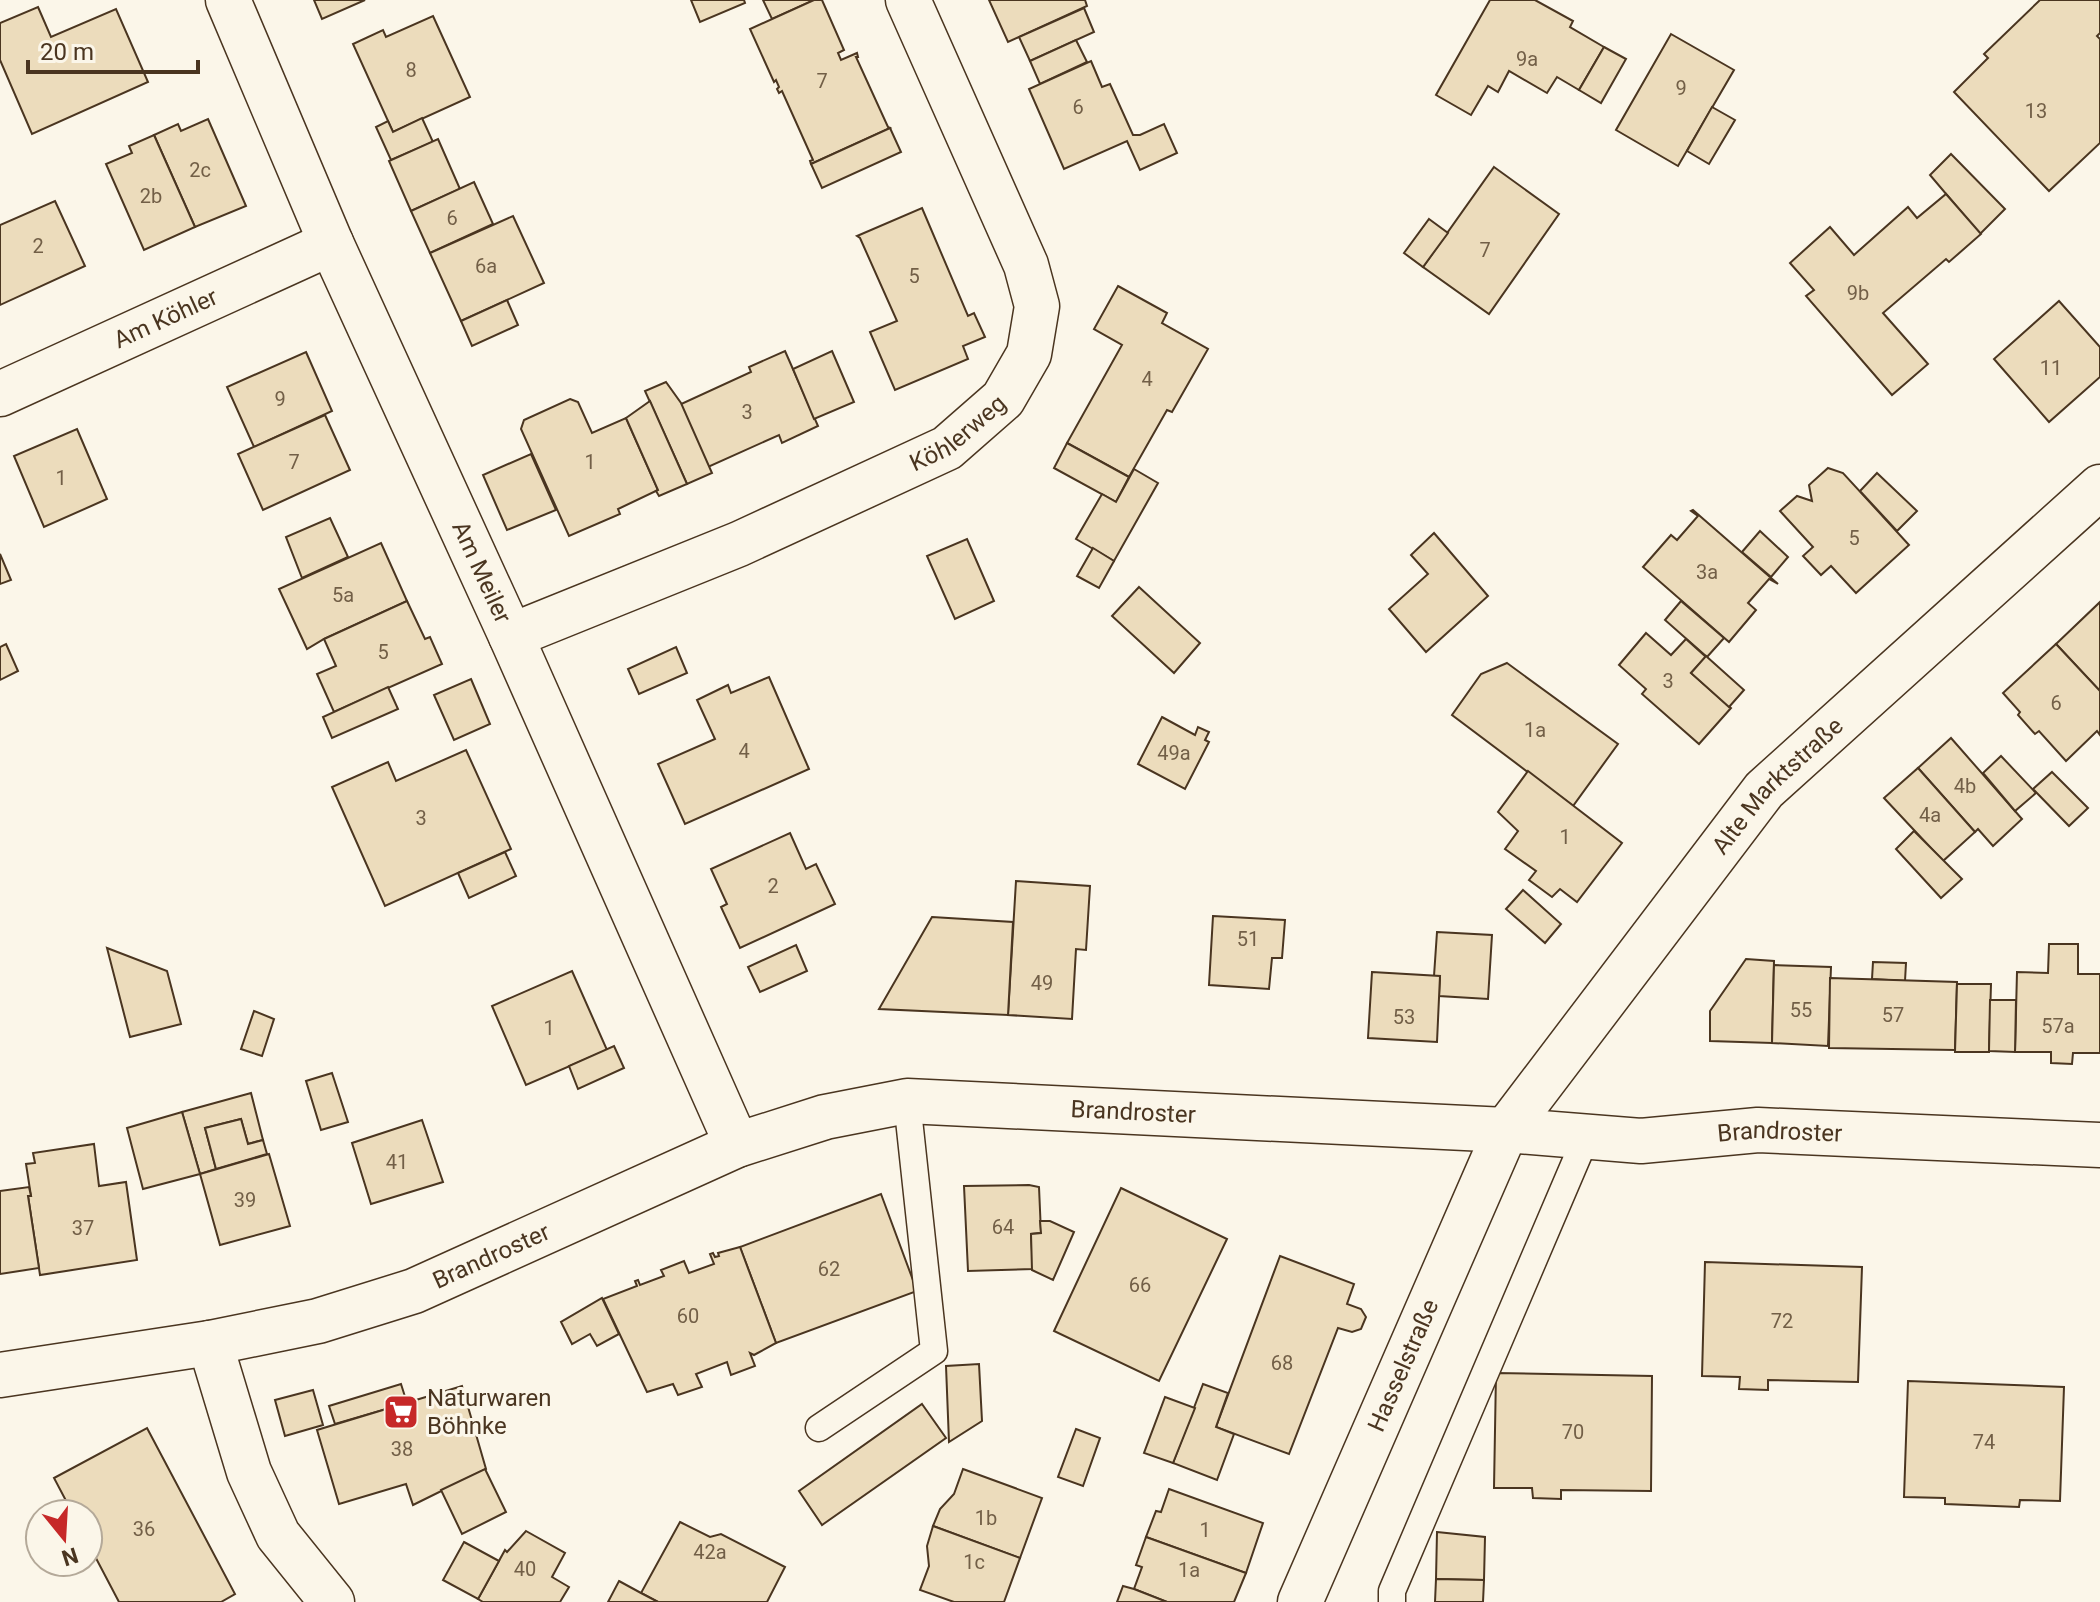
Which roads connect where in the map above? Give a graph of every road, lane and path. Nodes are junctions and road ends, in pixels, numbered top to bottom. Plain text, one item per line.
1 (228, 0) edge
2 (908, 0) edge
3 (331, 243) junction
4 (0, 394) edge
5 (2100, 487) edge
6 (511, 636) junction
7 (907, 1101) junction
8 (1506, 1130) junction
9 (1586, 1137) junction
10 (737, 1145) junction
11 (2100, 1145) edge
12 (210, 1343) junction
13 (0, 1375) edge
14 (819, 1428) dead end
15 (332, 1602) edge
16 (1300, 1602) edge
17 (1392, 1602) edge

1 - 3 street, Am Meiler
2 - 6 street, Köhlerweg
3 - 4 street, Am Köhler
3 - 6 street, Am Meiler
5 - 8 street, Alte Marktstraße
6 - 10 street, Am Meiler
7 - 8 street, Brandroster
7 - 10 street, Brandroster
7 - 14 lane
8 - 9 street, Brandroster
8 - 16 street, Hasselstraße
9 - 11 street, Brandroster
9 - 17 lane
10 - 12 street, Brandroster
12 - 13 street, Brandroster
12 - 15 street

